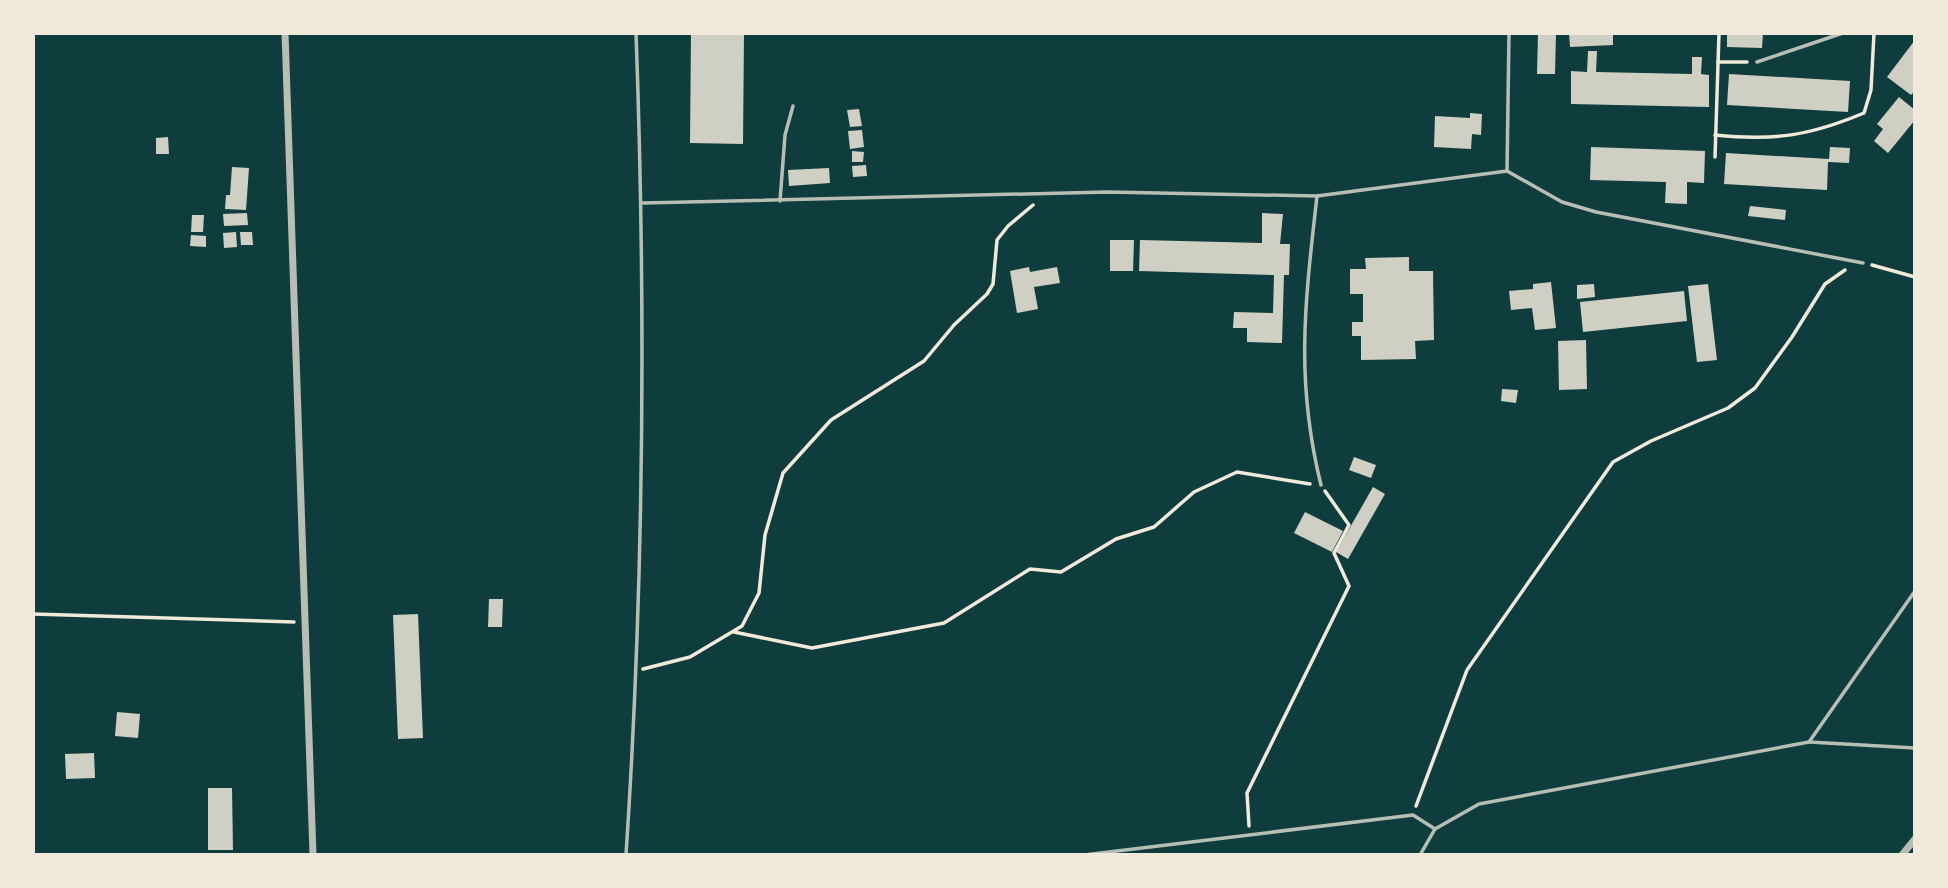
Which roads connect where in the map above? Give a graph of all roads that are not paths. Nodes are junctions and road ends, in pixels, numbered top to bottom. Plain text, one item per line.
1 (285, 33) edge
2 (636, 33) edge
3 (1509, 33) edge
4 (1843, 33) edge
5 (1757, 62) road end
6 (793, 106) dead end
7 (1507, 171) junction
8 (1317, 196) junction
9 (780, 201) junction
10 (643, 203) junction
11 (1863, 263) road end
12 (1321, 485) road end
13 (1915, 591) edge
14 (1809, 742) junction
15 (1915, 748) edge
16 (1435, 830) junction
17 (1915, 839) edge
18 (313, 855) edge
19 (626, 855) edge
20 (1084, 855) edge
21 (1420, 855) edge
22 (1902, 855) edge

1 - 18 street
2 - 10 lane
3 - 7 lane
4 - 5 lane
6 - 9 lane
7 - 8 lane
7 - 11 lane
8 - 9 lane
8 - 12 lane
9 - 10 lane
10 - 19 lane
13 - 14 lane
14 - 15 lane
14 - 16 lane
16 - 20 lane
16 - 21 lane
17 - 22 street

